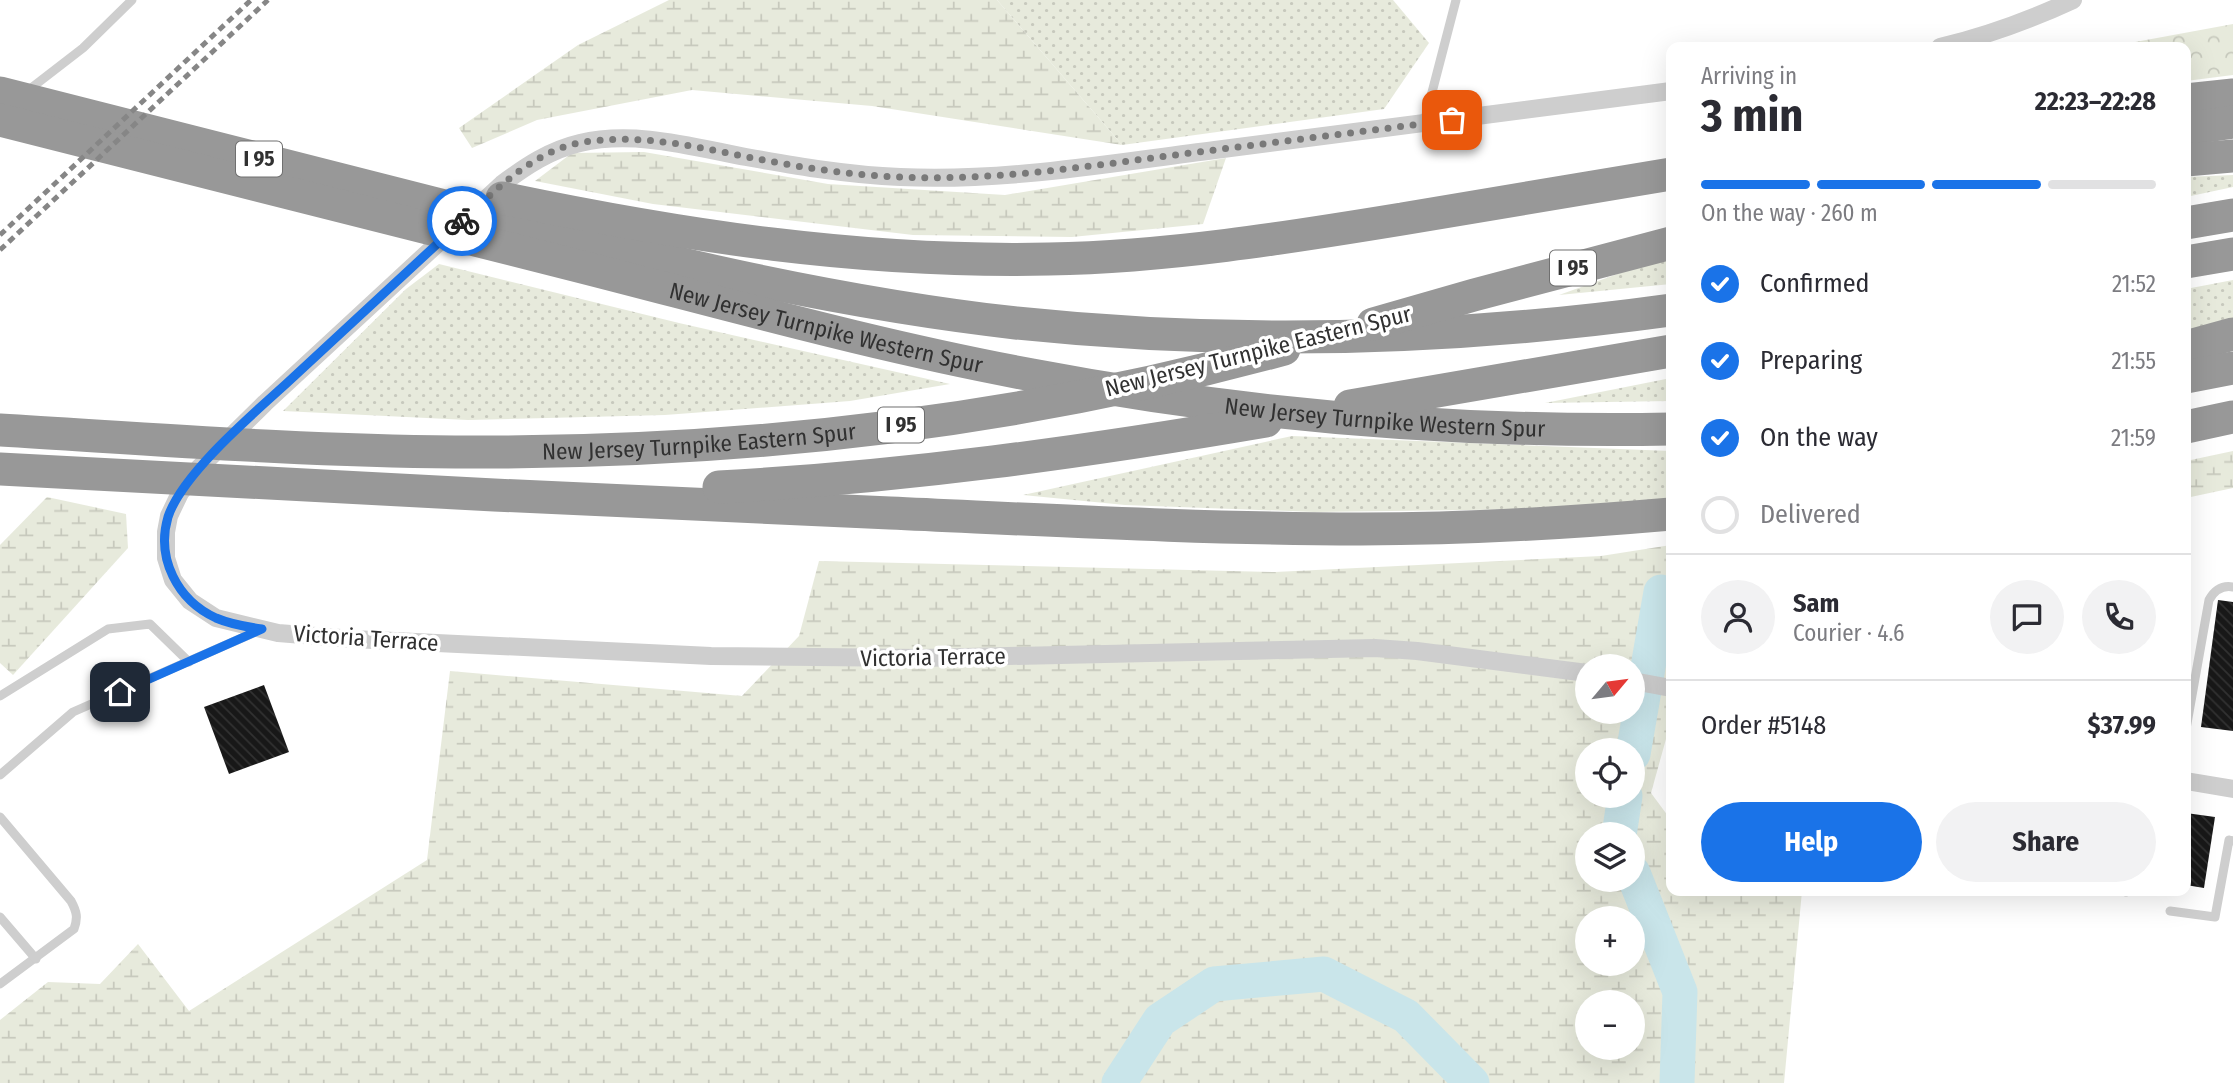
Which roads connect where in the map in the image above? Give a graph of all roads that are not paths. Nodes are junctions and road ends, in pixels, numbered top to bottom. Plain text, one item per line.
1 (132, 0) edge
2 (1456, 0) edge
3 (2073, 0) edge
4 (1958, 42) edge
5 (1666, 92) edge
6 (2233, 95) edge
7 (2191, 99) edge
8 (2, 107) edge
9 (2233, 122) edge
10 (1424, 123) junction
11 (2191, 128) edge
12 (2233, 156) edge
13 (2191, 160) edge
14 (1666, 175) edge
15 (2233, 215) edge
16 (2191, 222) edge
17 (518, 225) junction
18 (1666, 235) edge
19 (1666, 244) edge
20 (2233, 254) edge
21 (1611, 258) junction
22 (2191, 261) edge
23 (1666, 311) edge
24 (2233, 334) edge
25 (2191, 346) edge
26 (1666, 352) edge
27 (2233, 368) edge
28 (2191, 376) edge
29 (2233, 416) edge
30 (2191, 426) edge
31 (1666, 429) edge
32 (0, 430) edge
33 (0, 469) edge
34 (581, 500) junction
35 (1666, 514) edge
36 (2233, 587) edge
37 (262, 629) junction
38 (189, 662) junction
39 (1575, 671) edge
40 (1645, 683) edge
41 (1666, 687) edge
42 (0, 696) edge
43 (2191, 701) edge
44 (0, 775) edge
45 (2191, 782) edge
46 (2233, 789) edge
47 (0, 817) edge
48 (2233, 841) edge
49 (2171, 911) dead end
50 (0, 917) edge
51 (36, 958) junction
52 (0, 984) edge

1 - 8 lane
2 - 10 lane
3 - 4 street
5 - 10 street, Victoria Terrace
6 - 7 highway
8 - 17 highway, New Jersey Turnpike Western Spur / I 95
8 - 17 highway, New Jersey Turnpike Western Spur / I 95
9 - 11 highway
10 - 37 street, Victoria Terrace
12 - 13 highway
14 - 17 highway
15 - 16 highway
17 - 23 highway, New Jersey Turnpike Western Spur / I 95
17 - 31 highway, New Jersey Turnpike Western Spur / I 95
18 - 21 highway
19 - 21 highway, New Jersey Turnpike Eastern Spur / I 95
20 - 22 highway
21 - 32 highway, New Jersey Turnpike Eastern Spur / I 95
24 - 25 highway
26 - 34 highway
27 - 28 highway
29 - 30 highway
33 - 34 highway, New Jersey Turnpike Eastern Spur
34 - 35 highway, New Jersey Turnpike Eastern Spur
36 - 43 lane
37 - 38 lane
37 - 39 street, Victoria Terrace
38 - 42 lane
38 - 44 lane
40 - 41 street
45 - 46 street
47 - 51 lane
48 - 49 lane
50 - 51 lane
51 - 52 lane

